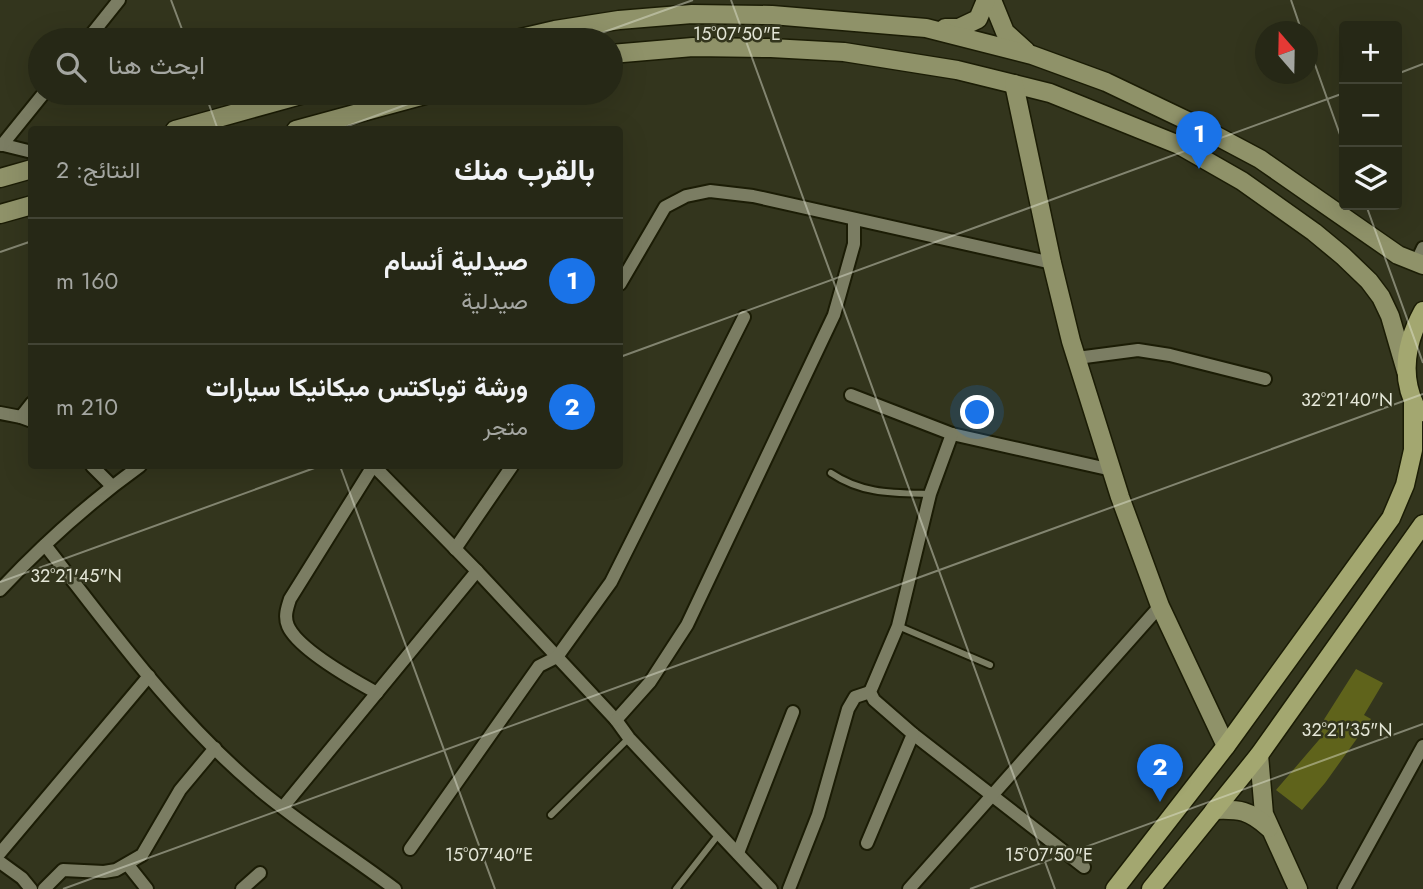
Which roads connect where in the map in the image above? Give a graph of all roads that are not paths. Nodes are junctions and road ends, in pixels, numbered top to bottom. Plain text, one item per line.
1 (119, 0) edge
2 (986, 0) edge
3 (992, 0) edge
4 (97, 28) edge
5 (568, 28) edge
6 (926, 28) junction
7 (623, 53) edge
8 (1032, 55) junction
9 (1014, 84) junction
10 (34, 105) edge
11 (265, 105) edge
12 (370, 105) edge
13 (189, 126) edge
14 (308, 126) edge
15 (1, 144) edge
16 (28, 151) edge
17 (28, 170) edge
18 (0, 178) edge
19 (28, 206) edge
20 (0, 214) edge
21 (854, 219) junction
22 (1421, 259) edge
23 (1052, 262) junction
24 (623, 279) edge
25 (1423, 311) edge
26 (744, 317) dead end
27 (1077, 358) junction
28 (1406, 371) junction
29 (1265, 379) dead end
30 (851, 394) dead end
31 (1413, 404) junction
32 (0, 413) edge
33 (26, 419) edge
34 (1423, 421) edge
35 (952, 434) junction
36 (95, 469) edge
37 (136, 469) edge
38 (372, 469) edge
39 (377, 469) edge
40 (510, 469) edge
41 (1112, 470) junction
42 (831, 472) dead end
43 (112, 486) junction
44 (930, 494) junction
45 (1423, 524) edge
46 (45, 545) junction
47 (456, 549) junction
48 (477, 571) junction
49 (0, 590) edge
50 (1160, 606) junction
51 (898, 626) junction
52 (557, 657) junction
53 (990, 665) dead end
54 (149, 676) junction
55 (870, 692) junction
56 (377, 693) junction
57 (793, 712) dead end
58 (616, 720) junction
59 (913, 734) junction
60 (629, 738) junction
61 (1226, 746) junction
62 (1423, 746) edge
63 (215, 748) junction
64 (1259, 755) junction
65 (992, 795) junction
66 (283, 807) junction
67 (1214, 810) junction
68 (551, 814) dead end
69 (1269, 828) junction
70 (719, 834) junction
71 (867, 843) dead end
72 (410, 849) dead end
73 (0, 853) edge
74 (738, 853) junction
75 (0, 862) edge
76 (128, 865) junction
77 (1084, 867) dead end
78 (260, 873) dead end
79 (31, 889) edge
80 (44, 889) edge
81 (147, 889) edge
82 (242, 889) edge
83 (395, 889) edge
84 (676, 889) edge
85 (771, 889) edge
86 (789, 889) edge
87 (909, 889) edge
88 (1115, 889) edge
89 (1151, 889) edge
90 (1298, 889) edge
91 (1344, 889) edge

1 - 4 street
2 - 6 main road
3 - 8 main road
5 - 6 main road
6 - 8 main road
7 - 9 main road
8 - 22 main road
9 - 23 main road
9 - 28 main road
10 - 15 street
11 - 13 main road
12 - 14 main road
15 - 16 street
17 - 18 main road
19 - 20 main road
21 - 23 street
21 - 24 street
21 - 58 street
23 - 27 main road
25 - 28 main road
26 - 52 street
27 - 29 street
27 - 41 main road
28 - 31 main road
30 - 35 street
31 - 34 main road
31 - 61 main road
32 - 33 street
35 - 41 street
35 - 44 street
36 - 43 street
37 - 43 street
38 - 56 street
39 - 47 street
40 - 47 street
41 - 50 main road
42 - 44 lane
43 - 46 street
44 - 51 street
45 - 64 main road
46 - 49 street
46 - 54 street
47 - 48 street
48 - 52 street
48 - 56 street
50 - 61 main road
50 - 65 street
51 - 53 lane
51 - 55 street
52 - 58 street
52 - 72 street
54 - 63 street
54 - 73 street
55 - 59 street
55 - 86 street
56 - 66 street
57 - 74 street
58 - 60 street
59 - 65 street
59 - 71 street
60 - 68 lane
60 - 70 street
61 - 88 main road
62 - 91 street
63 - 66 street
63 - 76 street
64 - 67 main road
64 - 69 main road
65 - 77 street
65 - 87 street
66 - 83 street
67 - 69 main road
67 - 89 main road
69 - 90 main road
70 - 74 street
70 - 84 lane
74 - 85 street
75 - 79 street
76 - 80 street
76 - 81 street
78 - 82 street

